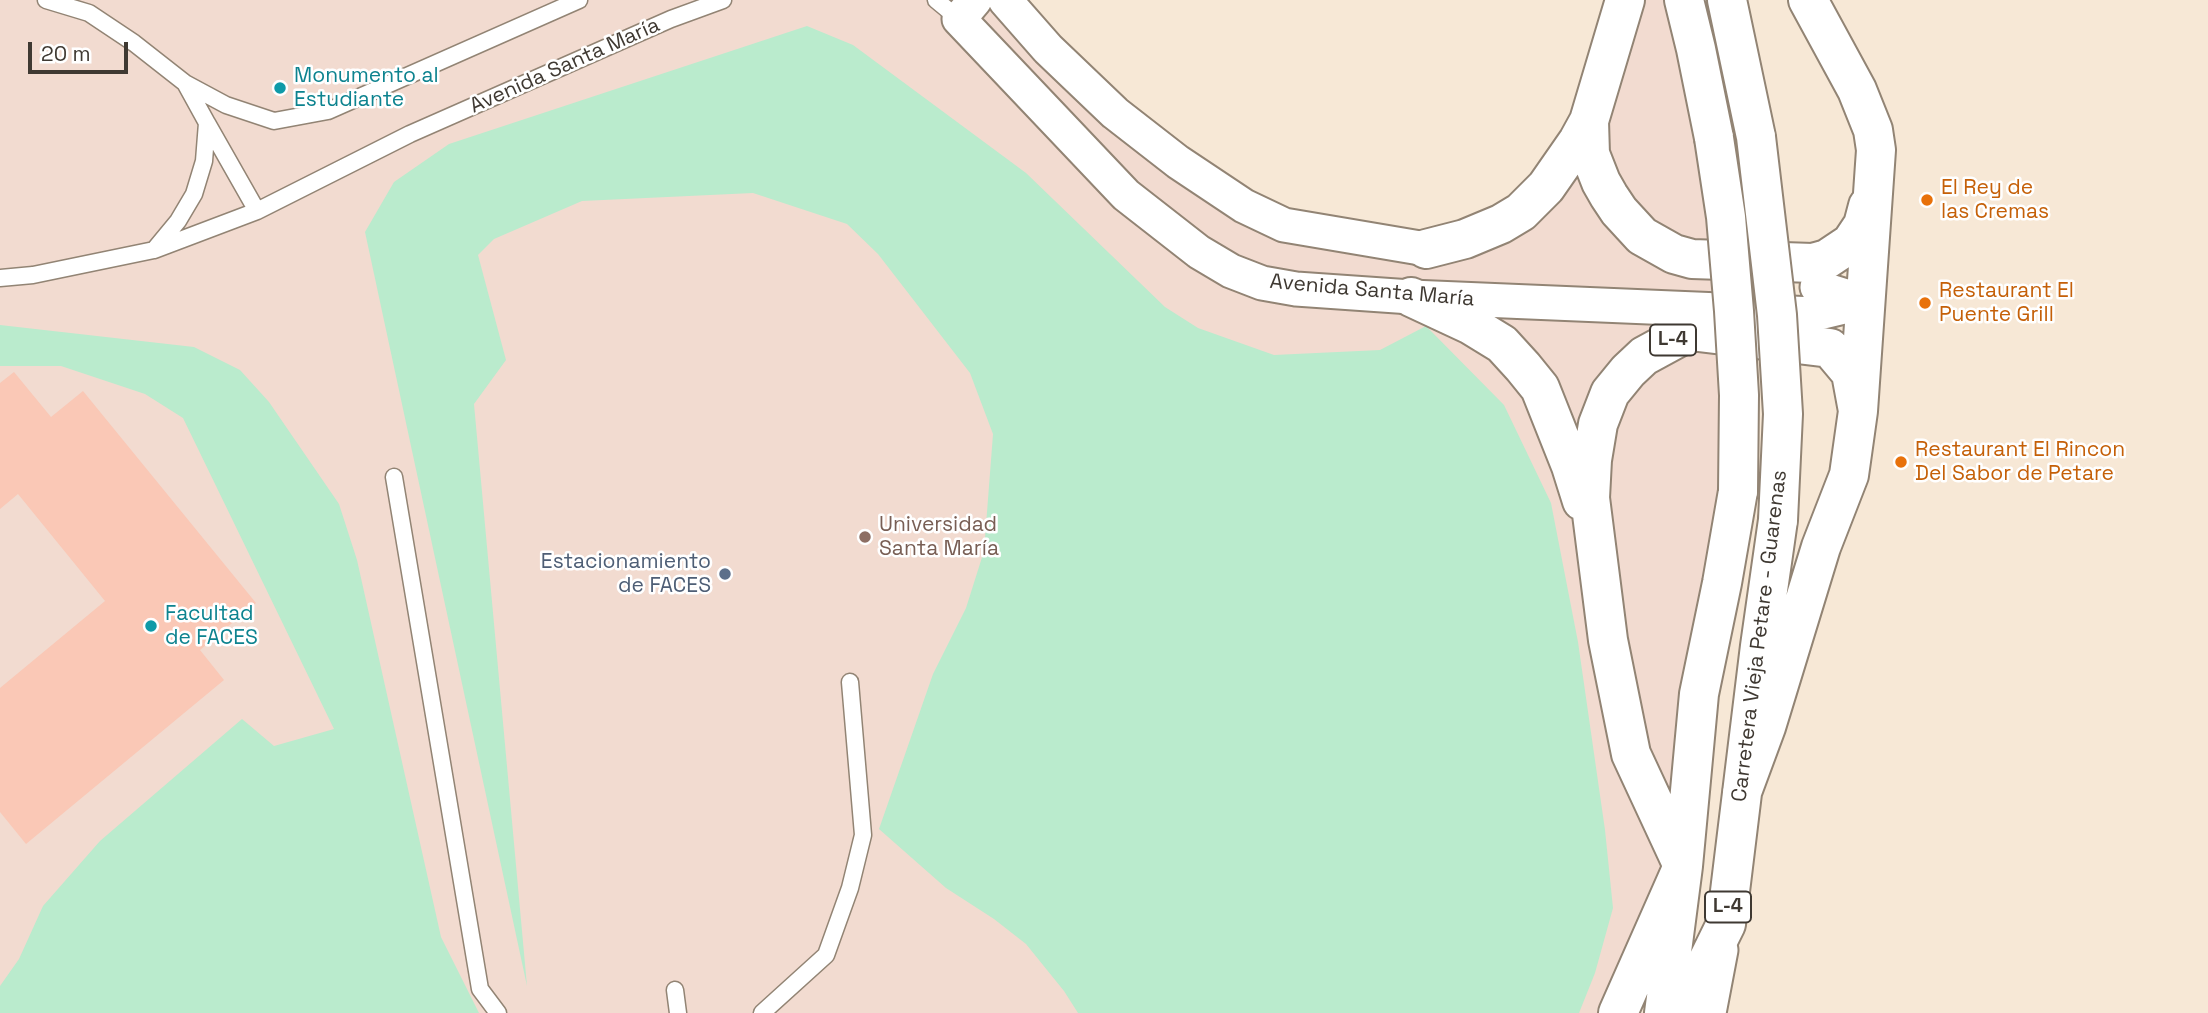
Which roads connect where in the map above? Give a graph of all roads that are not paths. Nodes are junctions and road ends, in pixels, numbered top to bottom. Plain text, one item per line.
1 (46, 0) edge
2 (579, 0) edge
3 (723, 0) edge
4 (1005, 0) edge
5 (1625, 0) edge
6 (1684, 0) edge
7 (1727, 0) edge
8 (1808, 0) edge
9 (957, 6) edge
10 (185, 83) junction
11 (1589, 121) junction
12 (207, 123) junction
13 (1876, 169) junction
14 (257, 211) junction
15 (1426, 249) joint
16 (154, 250) junction
17 (0, 278) edge
18 (1817, 287) dead end
19 (1411, 297) junction
20 (1865, 302) junction
21 (1858, 411) junction
22 (394, 477) dead end
23 (1594, 539) junction
24 (850, 682) dead end
25 (1742, 792) junction
26 (1683, 866) junction
27 (1726, 924) junction
28 (675, 990) dead end
29 (498, 1013) edge
30 (678, 1013) edge
31 (762, 1013) edge
32 (1618, 1013) edge
33 (1664, 1013) edge
34 (1682, 1013) edge
35 (1709, 1013) edge

1 - 10 lane
2 - 10 lane
3 - 14 lane, Avenida Santa María
4 - 15 street
5 - 11 main road, L-4
6 - 26 main road, Carretera Vieja Petare - Guarenas / L-4, bridge
7 - 25 main road, Carretera Vieja Petare - Guarenas / L-4, bridge
8 - 13 main road, L-4
9 - 19 street, Avenida Santa María
10 - 12 lane
11 - 13 main road, L-4
11 - 15 main road
12 - 14 lane
12 - 16 lane
13 - 20 main road, L-4
14 - 16 lane, Avenida Santa María
16 - 17 lane, Avenida Santa María
18 - 20 street
19 - 20 street, Avenida Santa María
19 - 23 main road, L-4
20 - 21 main road, L-4
21 - 23 main road, L-4
21 - 25 main road, L-4
22 - 29 lane
23 - 26 main road, L-4
24 - 31 lane
25 - 27 main road, Carretera Vieja Petare - Guarenas / L-4
26 - 32 main road, Carretera Vieja Petare - Guarenas / L-4
26 - 33 main road
27 - 34 main road, Carretera Vieja Petare - Guarenas / L-4
27 - 35 street
28 - 30 lane

